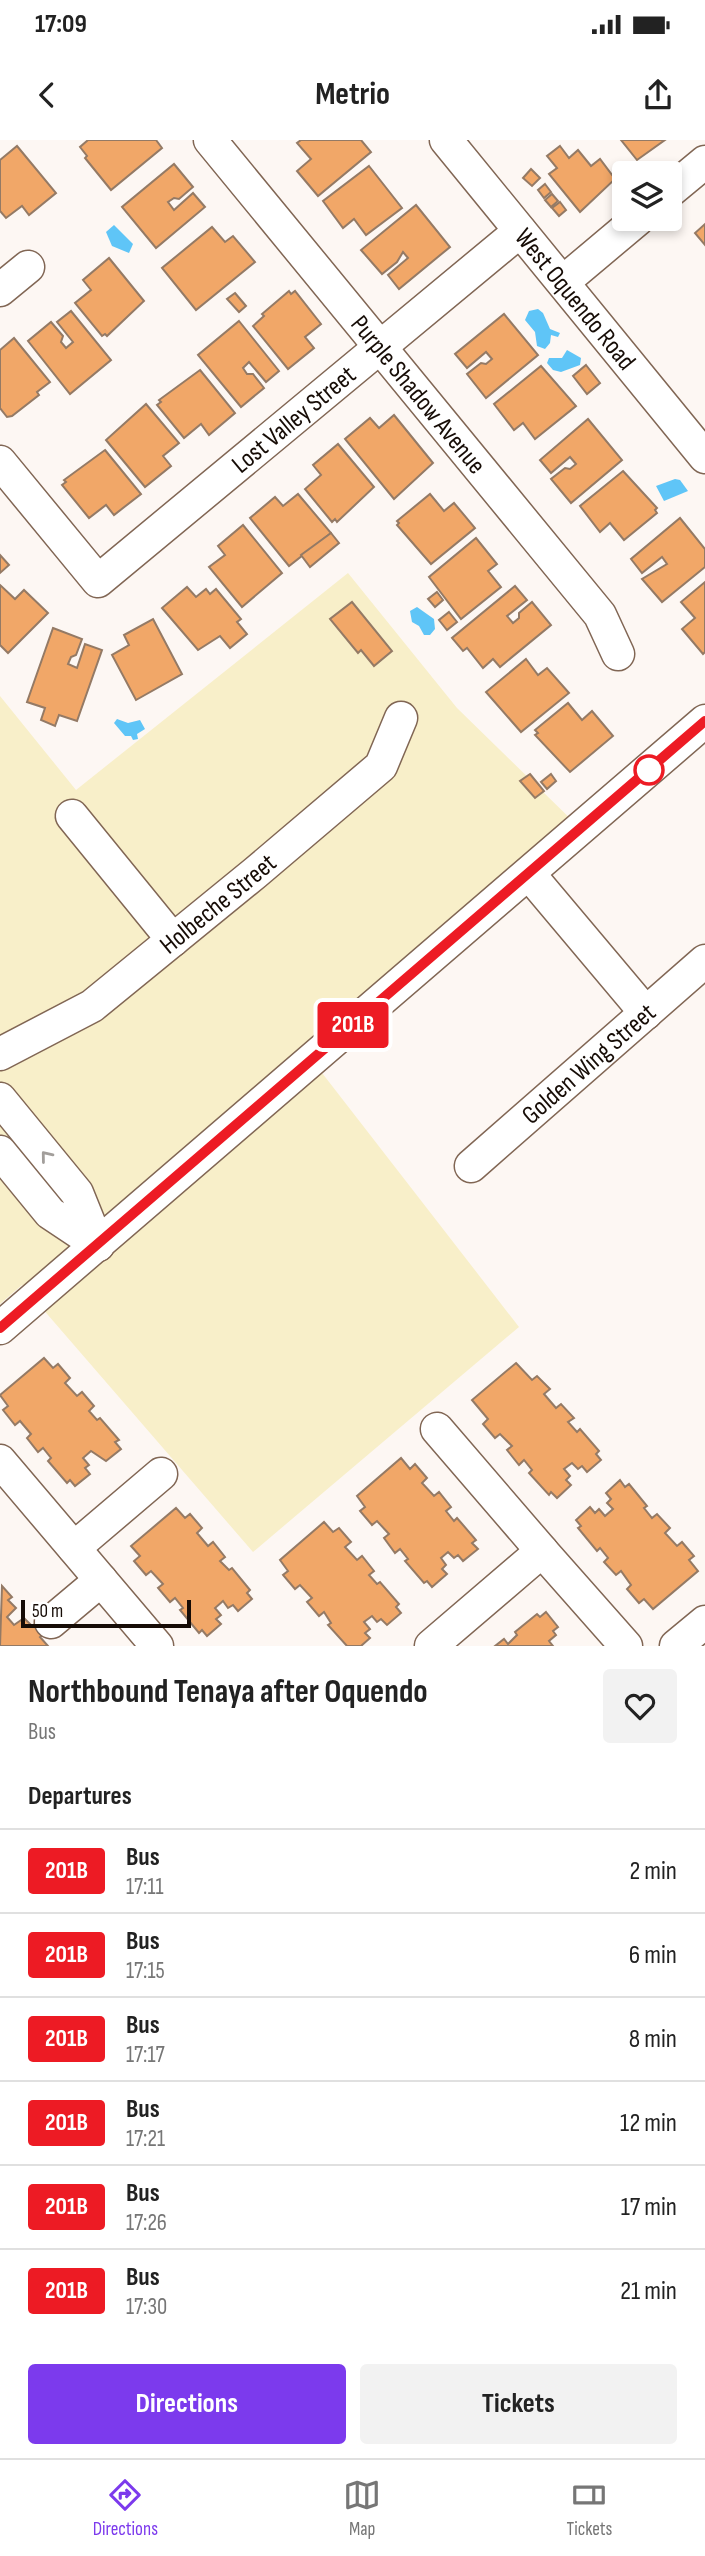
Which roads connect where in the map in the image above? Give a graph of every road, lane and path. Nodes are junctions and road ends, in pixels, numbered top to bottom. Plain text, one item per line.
1 (210, 140) edge
2 (446, 140) edge
3 (705, 162) edge
4 (682, 181) edge
5 (520, 231) junction
6 (624, 231) edge
7 (28, 267) dead end
8 (563, 282) junction
9 (0, 290) edge
10 (379, 348) junction
11 (705, 457) edge
12 (0, 462) edge
13 (618, 654) dead end
14 (401, 718) dead end
15 (705, 721) edge
16 (72, 816) dead end
17 (529, 874) junction
18 (173, 940) junction
19 (705, 961) edge
20 (646, 1013) junction
21 (0, 1054) edge
22 (5, 1116) edge
23 (0, 1152) edge
24 (471, 1166) dead end
25 (98, 1245) junction
26 (0, 1328) edge
27 (437, 1429) dead end
28 (0, 1461) edge
29 (161, 1474) dead end
30 (74, 1548) junction
31 (542, 1551) junction
32 (101, 1580) junction
33 (51, 1622) dead end
34 (705, 1622) edge
35 (143, 1641) edge
36 (431, 1646) edge
37 (626, 1646) edge
38 (676, 1646) edge

1 - 10 street, Purple Shadow Avenue
2 - 5 street, West Oquendo Road
3 - 4 street
5 - 8 street, West Oquendo Road
5 - 10 street, Lost Valley Street
6 - 8 street
7 - 9 street
8 - 11 street, West Oquendo Road
10 - 12 street, Lost Valley Street
10 - 13 street, Purple Shadow Avenue
14 - 18 street, Holbeche Street
15 - 17 street
16 - 18 street
17 - 20 street
17 - 25 street
18 - 21 street, Holbeche Street
19 - 20 street, Golden Wing Street
20 - 24 street, Golden Wing Street
25 -> 22 street
23 - 25 street
25 - 26 street
27 - 31 street
28 - 30 street
29 - 30 street
30 - 32 street
31 - 36 street
31 - 37 street
32 - 33 street
32 - 35 street
34 - 38 street

